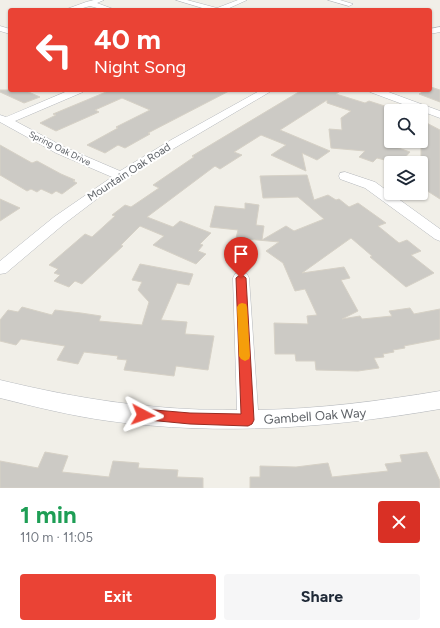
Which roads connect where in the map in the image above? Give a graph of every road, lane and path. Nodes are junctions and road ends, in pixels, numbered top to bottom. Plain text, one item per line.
1 (79, 0) edge
2 (101, 0) edge
3 (179, 0) edge
4 (244, 0) edge
5 (331, 0) edge
6 (90, 3) junction
7 (349, 4) dead end
8 (74, 8) edge
9 (106, 8) edge
10 (210, 8) edge
11 (223, 8) edge
12 (74, 92) edge
13 (264, 92) edge
14 (379, 92) edge
15 (440, 115) edge
16 (3, 119) edge
17 (121, 176) junction
18 (345, 176) dead end
19 (440, 236) edge
20 (0, 269) edge
21 (241, 278) dead end
22 (0, 388) edge
23 (440, 400) edge
24 (248, 420) junction

1 - 6 street
2 - 6 street
3 - 10 street
4 - 11 street
5 - 7 street
6 - 8 street
6 - 9 street
12 - 16 street
13 - 17 street, Mountain Oak Road
14 - 15 street
16 - 17 street, Spring Oak Drive
17 - 20 street, Mountain Oak Road
18 - 19 street
21 - 24 street
22 - 24 street, Gambell Oak Way
23 - 24 street, Gambell Oak Way

